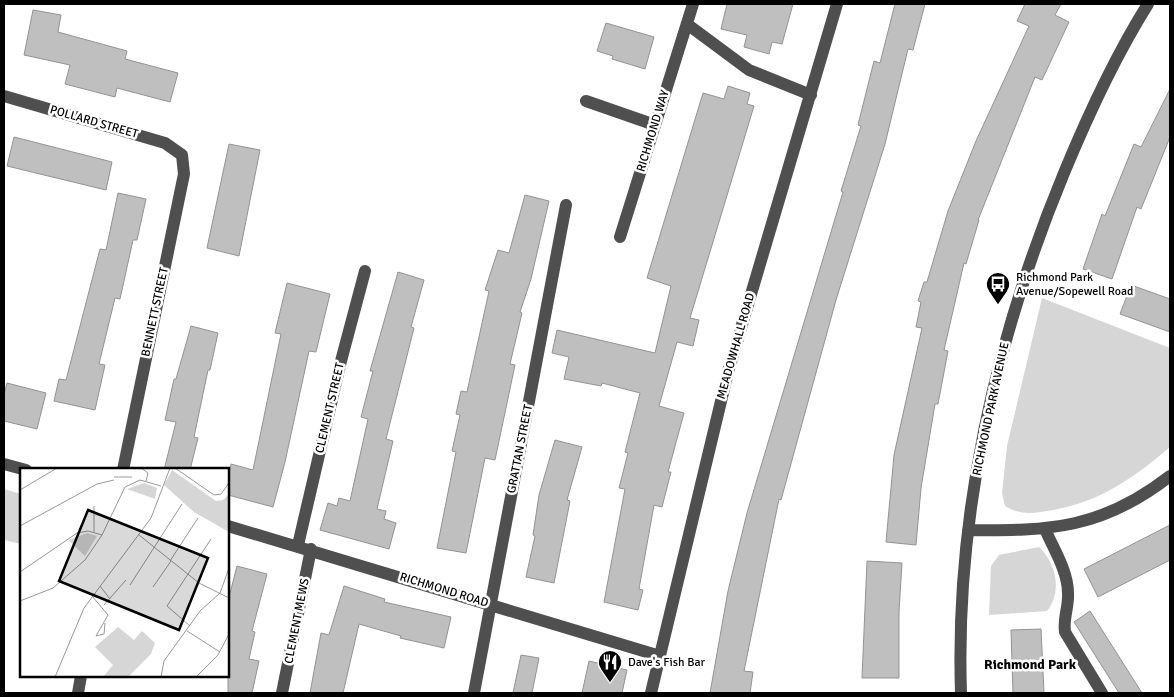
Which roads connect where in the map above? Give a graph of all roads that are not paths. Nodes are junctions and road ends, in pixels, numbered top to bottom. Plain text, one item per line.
1 (693, 4) edge
2 (838, 4) edge
3 (1148, 4) edge
4 (687, 24) junction
5 (811, 95) junction
6 (4, 96) edge
7 (586, 101) dead end
8 (655, 125) junction
9 (182, 155) joint
10 (566, 204) dead end
11 (620, 237) dead end
12 (365, 271) dead end
13 (4, 464) edge
14 (20, 468) edge
15 (123, 468) edge
16 (1170, 476) edge
17 (229, 526) edge
18 (1045, 529) junction
19 (968, 530) junction
20 (298, 545) junction
21 (311, 549) junction
22 (491, 604) junction
23 (660, 656) junction
24 (81, 677) edge
25 (78, 693) edge
26 (282, 693) edge
27 (474, 693) edge
28 (651, 693) edge
29 (961, 693) edge
30 (1102, 693) edge

1 - 4 street, RICHMOND WAY
2 - 5 street, MEADOWHALL ROAD
3 - 19 street, RICHMOND PARK AVENUE
4 - 5 street
4 - 8 street, RICHMOND WAY
5 - 23 street, MEADOWHALL ROAD
6 - 9 street, POLLARD STREET
7 - 8 street
8 - 11 street, RICHMOND WAY
9 - 15 street, BENNETT STREET
10 - 22 street, GRATTAN STREET
12 - 20 street, CLEMENT STREET
13 - 14 street
16 - 18 street
17 - 20 street, RICHMOND ROAD
18 - 19 street
18 - 30 street
19 - 29 street, RICHMOND PARK AVENUE
20 - 21 street, RICHMOND ROAD
21 - 22 street, RICHMOND ROAD
21 - 26 street, CLEMENT MEWS
22 - 23 street, RICHMOND ROAD
22 - 27 street, GRATTAN STREET
23 - 28 street, MEADOWHALL ROAD
24 - 25 street

